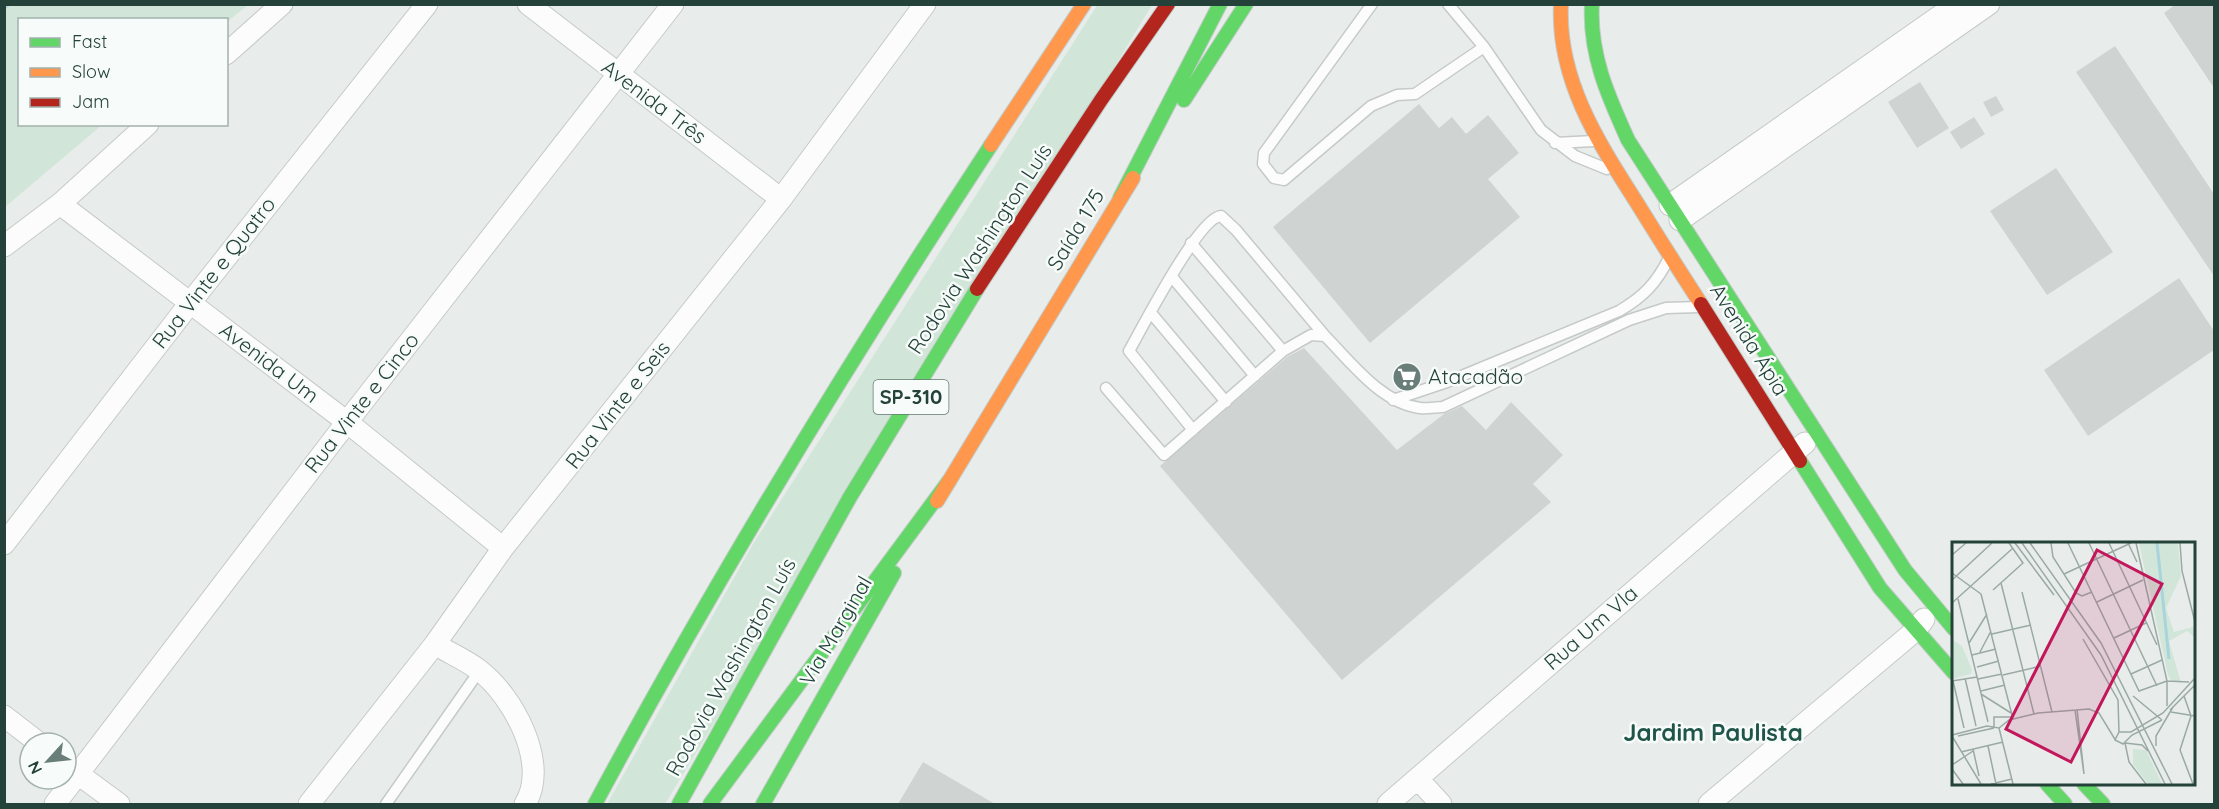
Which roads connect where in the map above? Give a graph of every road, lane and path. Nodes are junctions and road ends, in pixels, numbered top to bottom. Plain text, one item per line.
1 (282, 4) edge
2 (427, 4) edge
3 (528, 4) edge
4 (673, 4) edge
5 (926, 4) edge
6 (1084, 4) edge
7 (1168, 4) edge
8 (1220, 4) edge
9 (1246, 4) edge
10 (1372, 4) edge
11 (1448, 4) edge
12 (1561, 4) edge
13 (1592, 4) edge
14 (1957, 4) edge
15 (1989, 4) edge
16 (1484, 47) junction
17 (228, 52) edge
18 (617, 74) junction
19 (146, 126) edge
20 (1610, 135) junction
21 (1555, 142) junction
22 (1618, 173) junction
23 (1120, 198) junction
24 (781, 199) junction
25 (60, 204) junction
26 (1675, 212) junction
27 (1191, 243) junction
28 (4, 246) edge
29 (1670, 255) junction
30 (1172, 277) junction
31 (190, 303) junction
32 (1702, 306) junction
33 (1151, 313) junction
34 (1325, 336) junction
35 (1283, 351) junction
36 (1255, 376) junction
37 (1106, 388) dead end
38 (1393, 399) junction
39 (1226, 402) junction
40 (347, 422) junction
41 (1193, 430) junction
42 (1817, 434) junction
43 (1794, 452) junction
44 (949, 481) junction
45 (4, 544) edge
46 (504, 548) junction
47 (1933, 605) junction
48 (1952, 628) edge
49 (1916, 630) junction
50 (435, 644) junction
51 (480, 670) junction
52 (1952, 672) edge
53 (4, 716) edge
54 (23, 731) edge
55 (78, 762) edge
56 (78, 774) edge
57 (1418, 779) junction
58 (2049, 785) edge
59 (2092, 792) edge
60 (119, 804) edge
61 (309, 804) edge
62 (386, 804) edge
63 (525, 804) edge
64 (595, 804) edge
65 (679, 804) edge
66 (711, 804) edge
67 (763, 804) edge
68 (1388, 804) edge
69 (1441, 804) edge
70 (1709, 804) edge
71 (2065, 804) edge
72 (2070, 804) edge

1 - 17 street
2 - 31 street, Rua Vinte e Quatro
3 - 18 street, Avenida Três
4 - 18 street, Rua Vinte e Cinco
5 - 24 street, Rua Vinte e Seis
6 - 64 main road, SP-310
7 - 65 main road, Rodovia Washington Luís / SP-310
8 - 23 main road
9 - 23 main road, Saída 175
10 - 16 lane
11 - 16 lane
12 - 20 main road, Avenida Ápia
13 - 20 main road, Avenida Ápia
14 - 26 street
15 - 26 street
16 - 21 lane
18 - 24 street, Avenida Três
18 - 40 street, Rua Vinte e Cinco
19 - 25 street
20 - 21 lane
20 - 22 main road, Avenida Ápia
20 - 26 main road, Avenida Ápia
21 - 22 lane
22 - 29 main road, Avenida Ápia
23 - 44 main road, Saída 175
24 - 46 street, Rua Vinte e Seis
25 - 28 street
25 - 31 street, Avenida Um
26 - 42 main road, Avenida Ápia
27 - 30 lane
27 - 34 lane
27 - 35 lane
29 - 32 main road, Avenida Ápia
29 - 38 lane
30 - 33 lane
30 - 36 lane
31 - 40 street, Avenida Um
31 - 45 street, Rua Vinte e Quatro
32 - 38 lane
32 - 43 main road, Avenida Ápia
33 - 39 lane
33 - 41 lane
34 - 35 lane
34 - 38 lane
35 - 36 lane
36 - 39 lane
37 - 41 lane
39 - 41 lane
40 - 46 street, Avenida Um
40 - 55 street, Rua Vinte e Cinco
42 - 43 street, Rua Um Vla
42 - 47 main road, Avenida Ápia
43 - 49 main road, Avenida Ápia
43 - 57 street, Rua Um Vla
44 - 66 main road
44 - 67 main road, Via Marginal
46 - 50 street, Rua Vinte e Seis
47 - 48 main road, Avenida Ápia
47 - 49 street
49 - 52 main road, Avenida Ápia
49 - 70 street
50 - 51 street
50 - 61 street, Rua Vinte e Seis
51 - 62 lane
51 - 63 street
53 - 54 street
56 - 60 street
57 - 68 street, Rua Um Vla
57 - 69 street
58 - 71 main road
59 - 72 street

